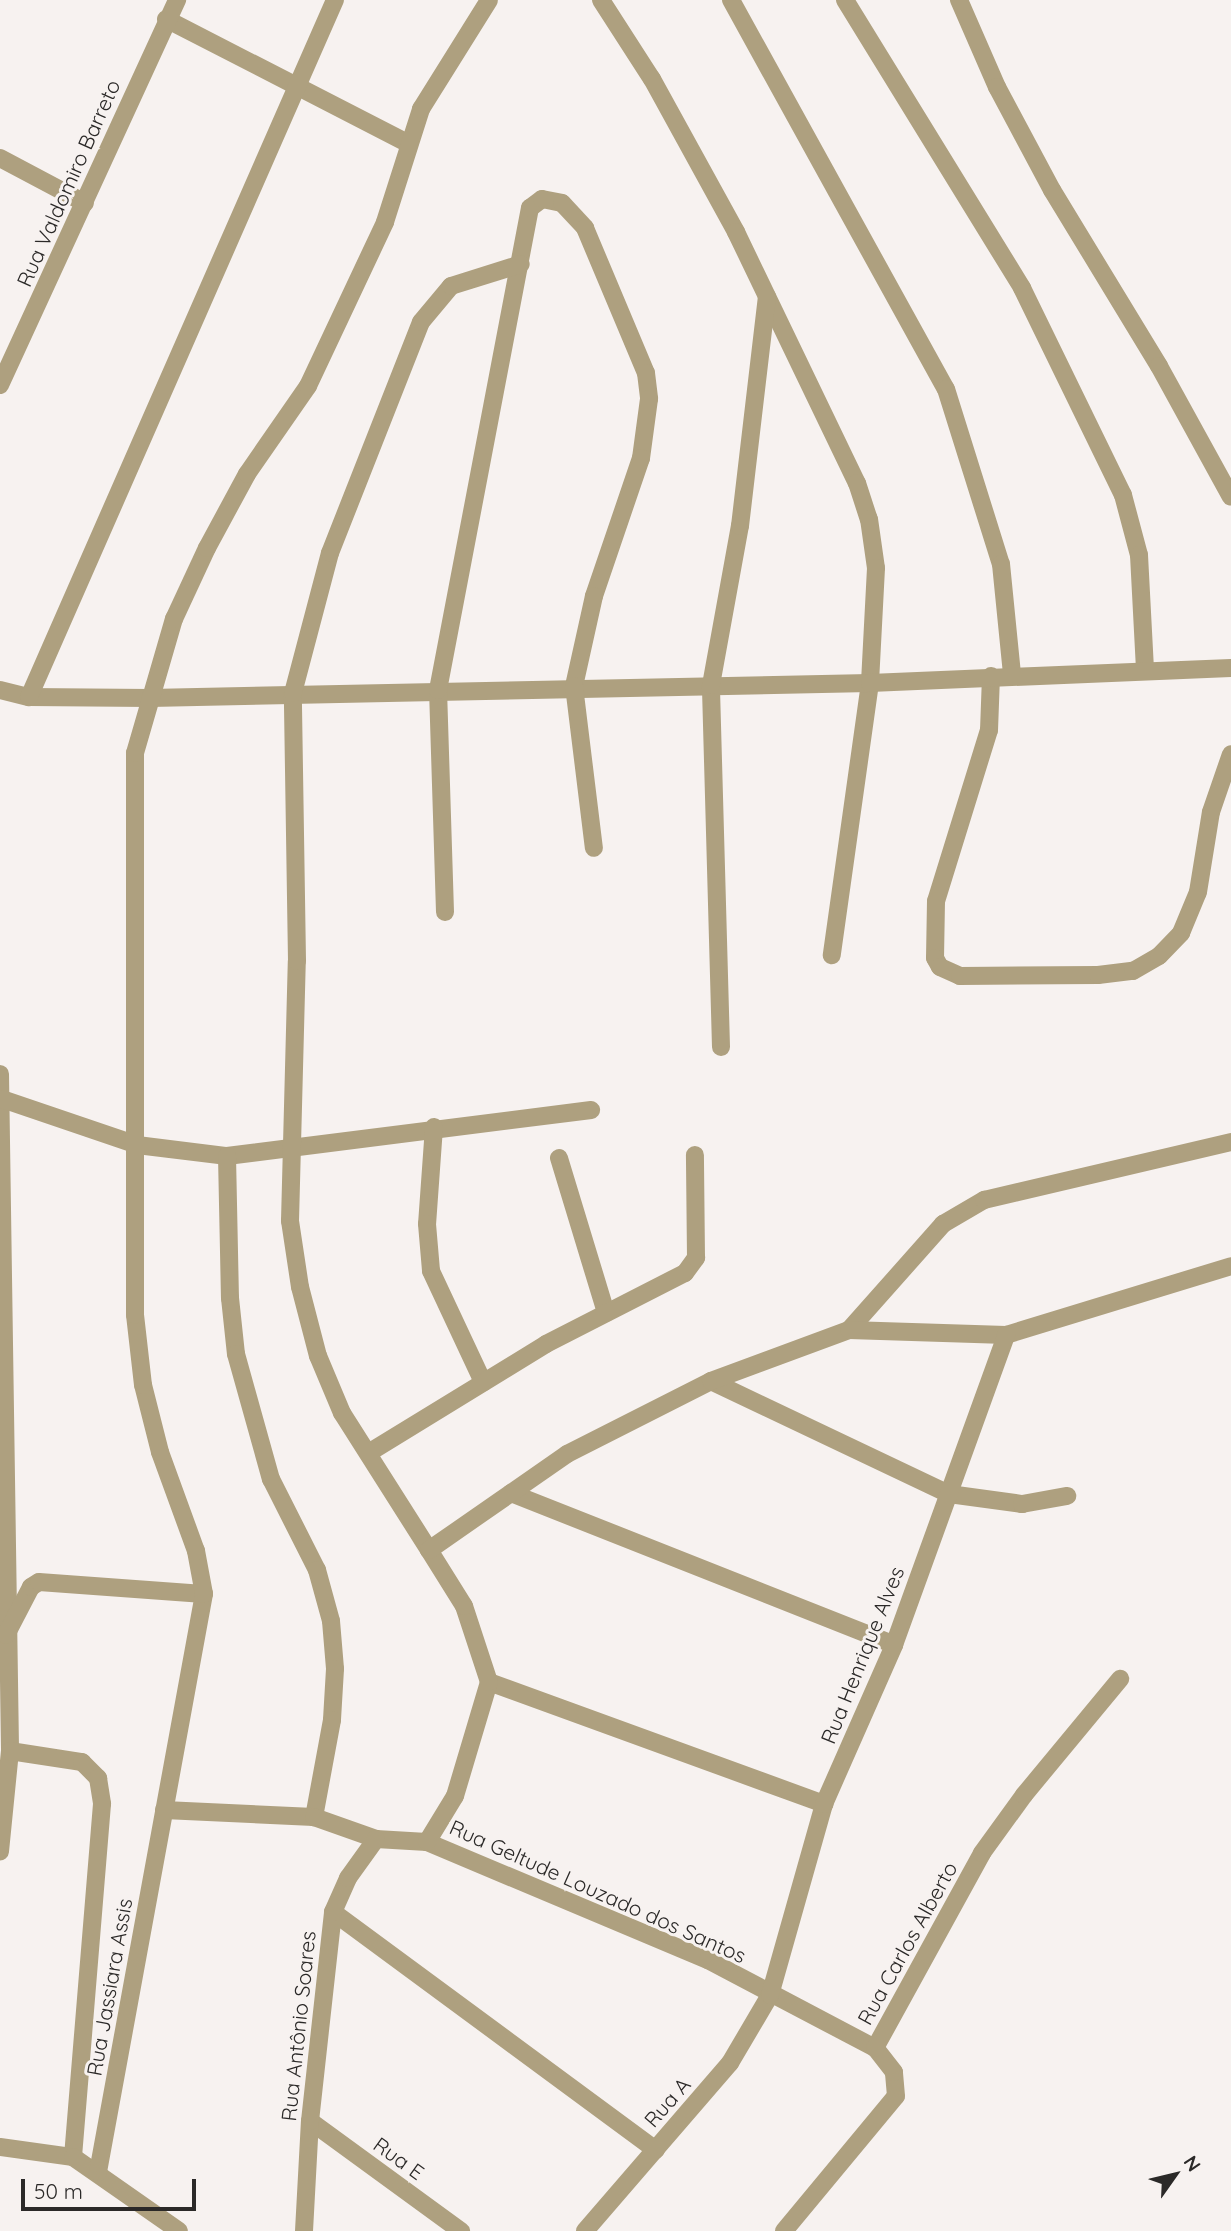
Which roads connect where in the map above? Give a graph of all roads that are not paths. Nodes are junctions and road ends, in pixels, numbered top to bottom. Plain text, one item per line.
1 (177, 0) edge
2 (335, 0) edge
3 (489, 0) edge
4 (601, 0) edge
5 (731, 0) edge
6 (845, 0) edge
7 (959, 0) edge
8 (166, 19) junction
9 (297, 86) junction
10 (407, 143) junction
11 (0, 158) edge
12 (85, 202) junction
13 (521, 264) junction
14 (767, 297) junction
15 (0, 386) edge
16 (1231, 497) edge
17 (1145, 668) junction
18 (1231, 668) edge
19 (1012, 675) junction
20 (991, 676) junction
21 (870, 683) junction
22 (711, 685) junction
23 (575, 686) junction
24 (0, 690) edge
25 (438, 690) junction
26 (293, 693) junction
27 (29, 696) junction
28 (150, 698) junction
29 (1231, 754) edge
30 (594, 848) dead end
31 (445, 912) dead end
32 (832, 955) dead end
33 (721, 1047) dead end
34 (0, 1074) edge
35 (2, 1099) junction
36 (591, 1110) dead end
37 (435, 1127) junction
38 (1231, 1142) edge
39 (290, 1144) junction
40 (138, 1145) junction
41 (695, 1154) dead end
42 (227, 1156) junction
43 (559, 1158) dead end
44 (1231, 1266) edge
45 (606, 1313) junction
46 (849, 1329) junction
47 (1006, 1335) junction
48 (711, 1381) junction
49 (483, 1382) junction
50 (370, 1452) junction
51 (511, 1493) junction
52 (949, 1494) junction
53 (1067, 1496) dead end
54 (429, 1550) junction
55 (204, 1594) junction
56 (6, 1635) junction
57 (894, 1645) junction
58 (1120, 1679) dead end
59 (489, 1682) junction
60 (10, 1751) junction
61 (824, 1804) junction
62 (164, 1810) junction
63 (314, 1817) junction
64 (376, 1839) junction
65 (427, 1842) junction
66 (0, 1852) edge
67 (333, 1912) junction
68 (770, 1995) junction
69 (875, 2048) junction
70 (310, 2121) junction
71 (0, 2147) edge
72 (656, 2150) junction
73 (73, 2157) junction
74 (98, 2172) junction
75 (179, 2231) edge
76 (304, 2231) edge
77 (461, 2231) edge
78 (585, 2231) edge
79 (784, 2231) edge

1 - 8 street, Rua Valdomiro Barreto
2 - 9 street
3 - 10 street
4 - 14 street
5 - 19 street
6 - 17 street
7 - 16 street
8 - 9 street
8 - 12 street, Rua Valdomiro Barreto
9 - 10 street
9 - 27 street
10 - 28 street
11 - 12 street
12 - 15 street, Rua Valdomiro Barreto
13 - 23 street
13 - 25 street
13 - 26 street
14 - 21 street
14 - 22 street
17 - 18 street
17 - 19 street
19 - 20 street
20 - 21 street
20 - 29 street
21 - 22 street
21 - 32 street
22 - 23 street
22 - 33 street
23 - 25 street
23 - 30 street
24 - 27 street
25 - 26 street
25 - 31 street
26 - 28 street
26 - 39 street
27 - 28 street
28 - 40 street
34 - 35 street
35 - 40 street
35 - 56 street
36 - 37 street
37 - 39 street
37 - 49 street
38 - 46 street
39 - 42 street
39 - 50 street
40 - 42 street
40 - 55 street
41 - 45 street
42 - 63 street
43 - 45 street
44 - 47 street
45 - 49 street
46 - 47 street
46 - 48 street
47 - 52 street, Rua Henrique Alves
48 - 51 street
48 - 52 street
49 - 50 street
50 - 54 street
51 - 54 street
51 - 57 street
52 - 53 street
52 - 57 street, Rua Henrique Alves
54 - 59 street
55 - 56 street
55 - 62 street, Rua Jassiara Assis
56 - 60 street
57 - 61 street, Rua Henrique Alves
58 - 69 street, Rua Carlos Alberto
59 - 61 street
59 - 65 street
60 - 66 street
60 - 73 street
61 - 68 street, Rua Henrique Alves
62 - 63 street, Rua Geltude Louzado dos Santos
62 - 74 street, Rua Jassiara Assis
63 - 64 street, Rua Geltude Louzado dos Santos
64 - 65 street, Rua Geltude Louzado dos Santos
64 - 67 street, Rua Antônio Soares
65 - 68 street, Rua Geltude Louzado dos Santos
67 - 70 street, Rua Antônio Soares
67 - 72 street
68 - 69 street, Rua Geltude Louzado dos Santos
68 - 72 street, Rua A
69 - 79 street, Rua Carlos Alberto
70 - 76 street, Rua Antônio Soares
70 - 77 street, Rua E
71 - 73 street
72 - 78 street, Rua A
73 - 74 street
74 - 75 street

